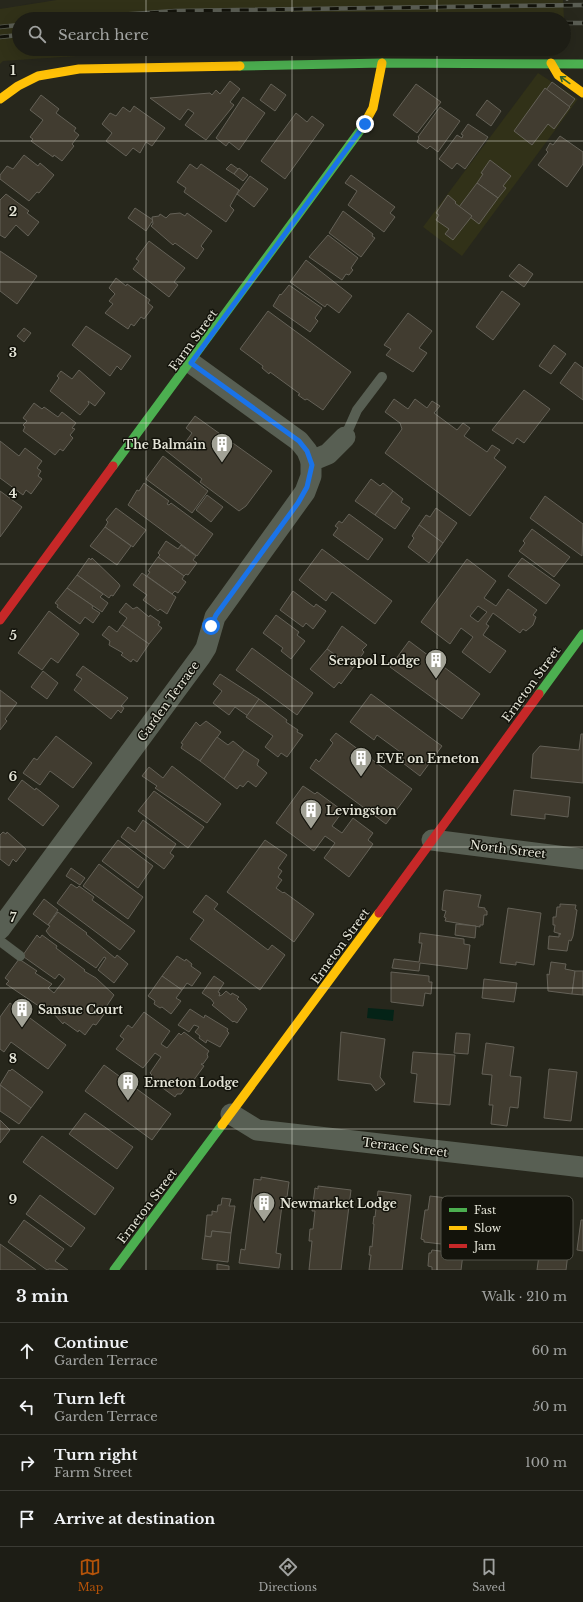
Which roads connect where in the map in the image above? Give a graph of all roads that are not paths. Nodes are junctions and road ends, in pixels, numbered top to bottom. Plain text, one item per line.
1 (382, 63) junction
2 (551, 63) junction
3 (583, 64) edge
4 (583, 93) edge
5 (0, 99) edge
6 (191, 363) junction
7 (382, 377) dead end
8 (345, 437) joint
9 (311, 462) junction
10 (0, 620) edge
11 (583, 634) edge
12 (432, 840) junction
13 (583, 858) edge
14 (0, 929) edge
15 (0, 941) edge
16 (20, 956) dead end
17 (231, 1114) junction
18 (583, 1168) edge
19 (114, 1270) edge

1 - 2 street
1 - 5 street
1 - 6 street, Farm Street
2 - 3 street
4 -> 2 street
6 - 9 street
6 - 10 street, Farm Street
7 - 8 lane
8 - 9 street
9 - 14 street, Garden Terrace
11 - 12 street, Erneton Street
12 - 13 street, North Street
12 - 17 street, Erneton Street
15 - 16 lane
17 - 18 street, Terrace Street
17 - 19 street, Erneton Street

